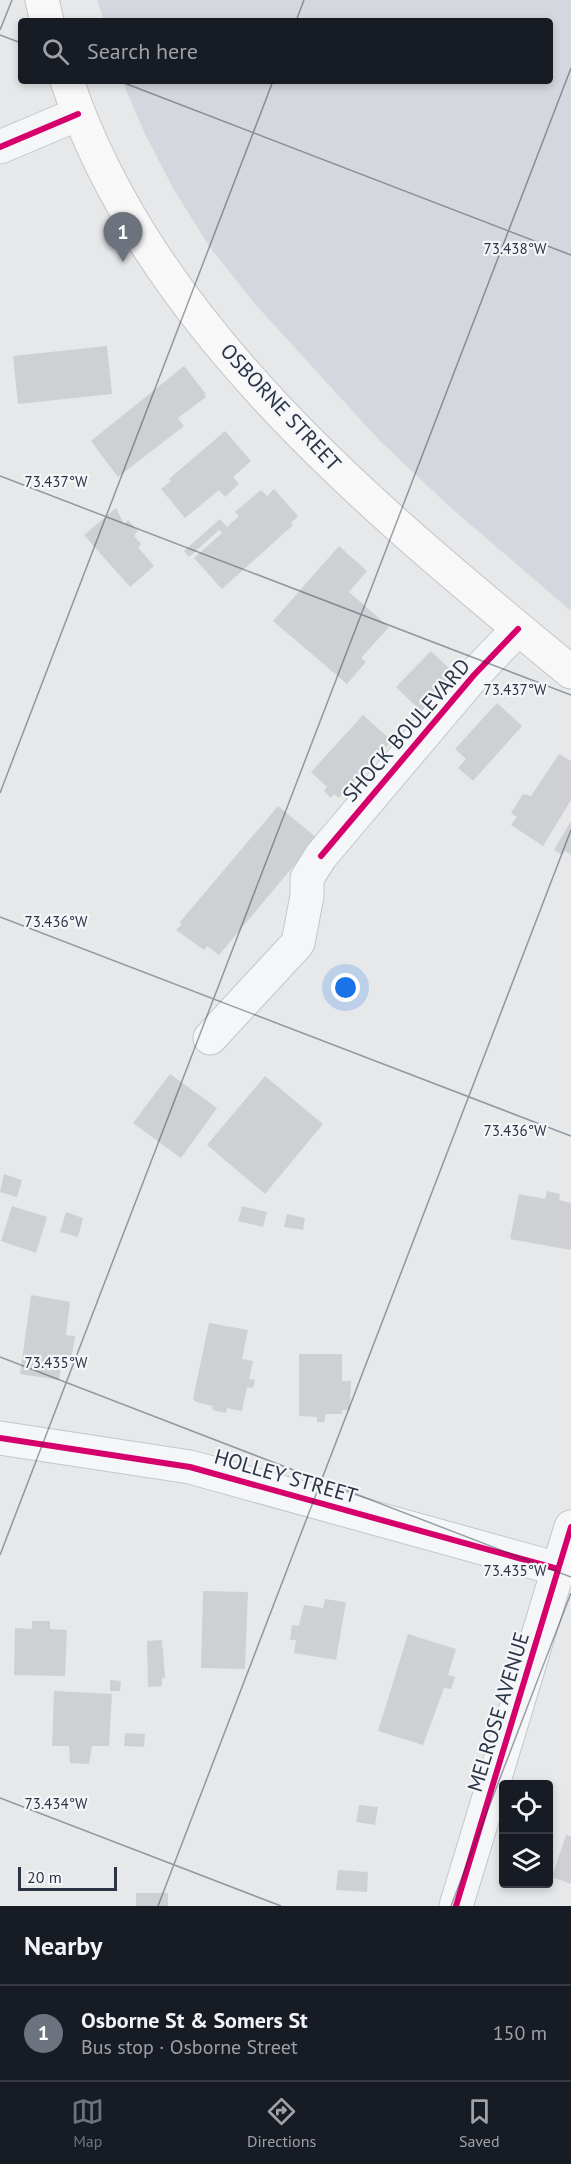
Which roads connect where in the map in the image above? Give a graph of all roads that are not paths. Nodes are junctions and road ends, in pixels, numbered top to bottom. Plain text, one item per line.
1 (42, 0) edge
2 (46, 18) edge
3 (68, 84) edge
4 (78, 114) junction
5 (0, 147) edge
6 (518, 629) junction
7 (571, 672) edge
8 (210, 1038) dead end
9 (0, 1438) edge
10 (571, 1527) edge
11 (558, 1569) junction
12 (456, 1906) edge

1 - 2 main road
3 - 4 main road, OSBORNE STREET
4 - 5 street
4 - 6 main road, OSBORNE STREET
6 - 7 main road, OSBORNE STREET
6 - 8 street, SHOCK BOULEVARD
9 - 11 street, HOLLEY STREET
10 - 11 street, MELROSE AVENUE
11 - 12 street, MELROSE AVENUE

